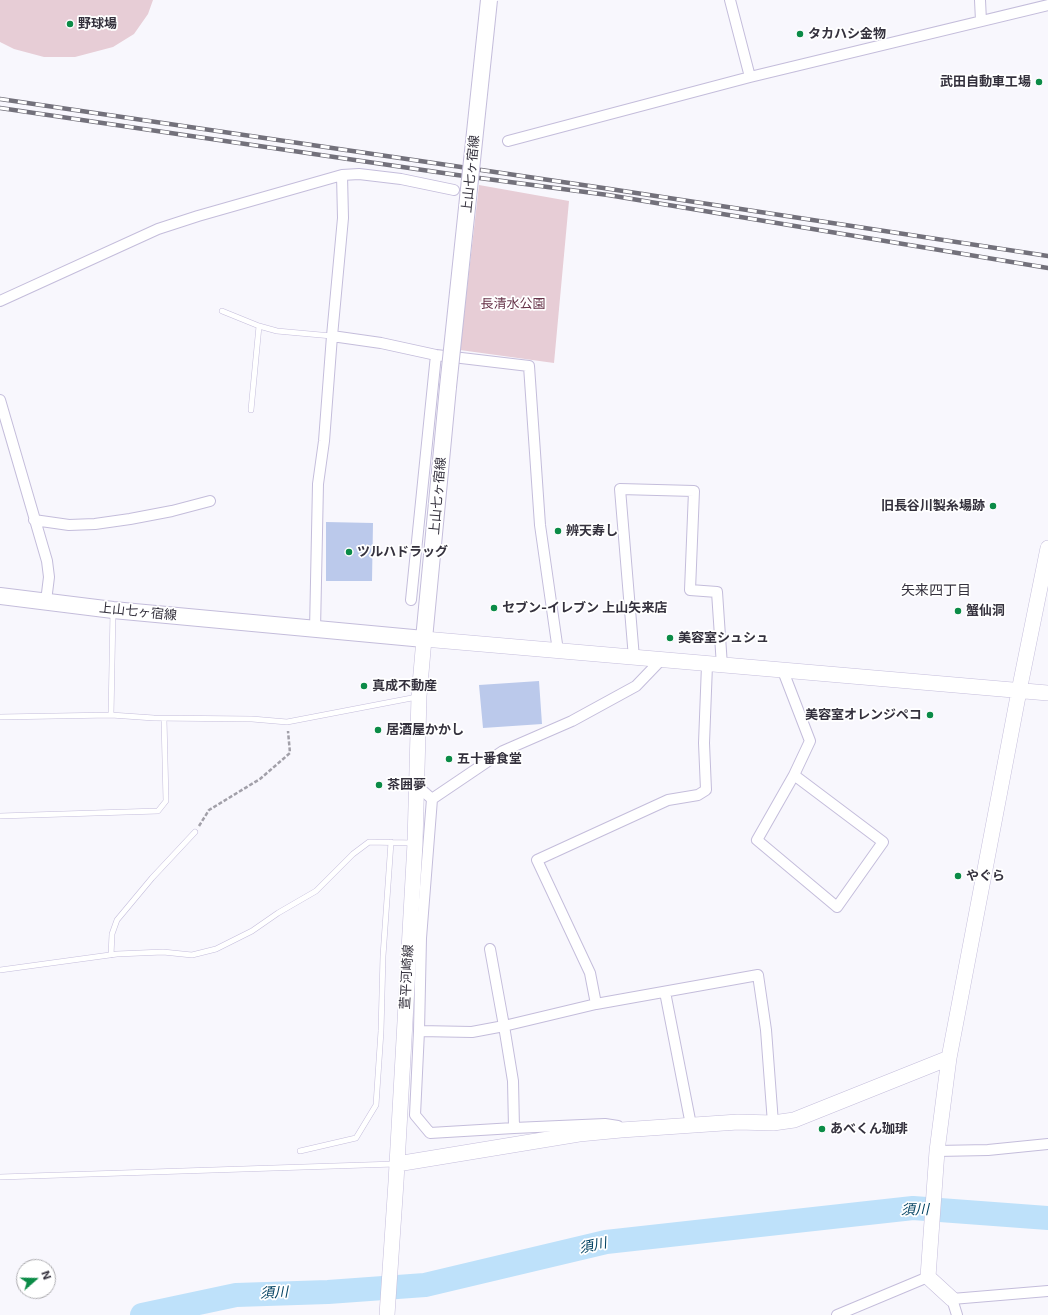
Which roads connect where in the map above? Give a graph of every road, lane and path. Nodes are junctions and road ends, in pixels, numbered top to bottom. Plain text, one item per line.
1 (489, 0) edge
2 (730, 0) edge
3 (980, 0) edge
4 (1048, 5) edge
5 (981, 21) junction
6 (750, 77) junction
7 (508, 141) dead end
8 (342, 175) junction
9 (454, 190) dead end
10 (0, 301) edge
11 (222, 311) dead end
12 (259, 326) junction
13 (332, 336) junction
14 (436, 355) junction
15 (0, 400) edge
16 (251, 410) dead end
17 (210, 501) dead end
18 (34, 520) junction
19 (1048, 548) edge
20 (0, 596) edge
21 (411, 600) dead end
22 (46, 601) junction
23 (113, 610) junction
24 (315, 630) junction
25 (424, 639) junction
26 (558, 651) junction
27 (634, 658) junction
28 (660, 661) junction
29 (707, 665) junction
30 (722, 666) junction
31 (783, 671) junction
32 (1019, 691) junction
33 (1048, 693) edge
34 (419, 696) junction
35 (111, 716) junction
36 (0, 717) edge
37 (164, 718) junction
38 (287, 722) junction
39 (794, 775) junction
40 (416, 785) junction
41 (432, 799) junction
42 (0, 816) edge
43 (195, 832) joint
44 (391, 842) junction
45 (414, 843) junction
46 (490, 949) dead end
47 (111, 955) junction
48 (0, 970) edge
49 (665, 992) junction
50 (596, 1004) junction
51 (504, 1026) junction
52 (419, 1031) junction
53 (949, 1058) junction
54 (773, 1123) junction
55 (691, 1125) junction
56 (514, 1128) junction
57 (633, 1129) junction
58 (1048, 1144) edge
59 (300, 1151) dead end
60 (937, 1151) junction
61 (397, 1164) junction
62 (0, 1177) edge
63 (928, 1277) junction
64 (1048, 1291) edge
65 (952, 1299) junction
66 (387, 1315) edge
67 (837, 1315) edge
68 (957, 1315) edge

1 - 25 main road, 上山七ヶ宿線, bridge
2 - 6 street
3 - 5 street
4 - 5 street
5 - 6 street
6 - 7 street
8 - 9 street
8 - 10 street
8 - 13 street
11 - 12 lane
12 - 13 lane
12 - 16 lane
13 - 14 street
13 - 24 street
14 - 21 street
14 - 26 street
15 - 18 street
17 - 18 street
18 - 22 street
19 - 32 street
20 - 22 main road, 上山七ヶ宿線
22 - 23 main road, 上山七ヶ宿線
23 - 24 main road, 上山七ヶ宿線
23 - 35 lane
24 - 25 main road, 上山七ヶ宿線
25 - 26 street
25 - 34 street, 萱平河崎線
26 - 27 street
27 - 28 street
27 - 30 street
28 - 29 street
28 - 41 street
29 - 30 street
29 - 50 street
30 - 31 street
31 - 32 street
31 - 39 street
32 - 33 street
32 - 53 street
34 - 38 lane
34 - 40 street, 萱平河崎線
35 - 36 lane
35 - 37 lane
37 - 38 lane
37 - 42 lane
38 - 43 path
39 - 39 street
40 - 41 street
40 - 45 street, 萱平河崎線
41 - 52 street
43 - 47 lane
44 - 45 lane
44 - 47 lane
44 - 59 lane
45 - 61 street, 萱平河崎線
46 - 51 street
47 - 48 lane
49 - 50 street
49 - 54 street
49 - 55 street
50 - 51 street
51 - 52 street
51 - 56 street
52 - 56 street
53 - 54 street
53 - 60 street
54 - 55 street
55 - 57 street
56 - 57 street
57 - 61 street
58 - 60 street
60 - 63 street
61 - 62 lane
61 - 66 street, 萱平河崎線
63 - 65 street
63 - 67 street
64 - 65 street
65 - 68 street

